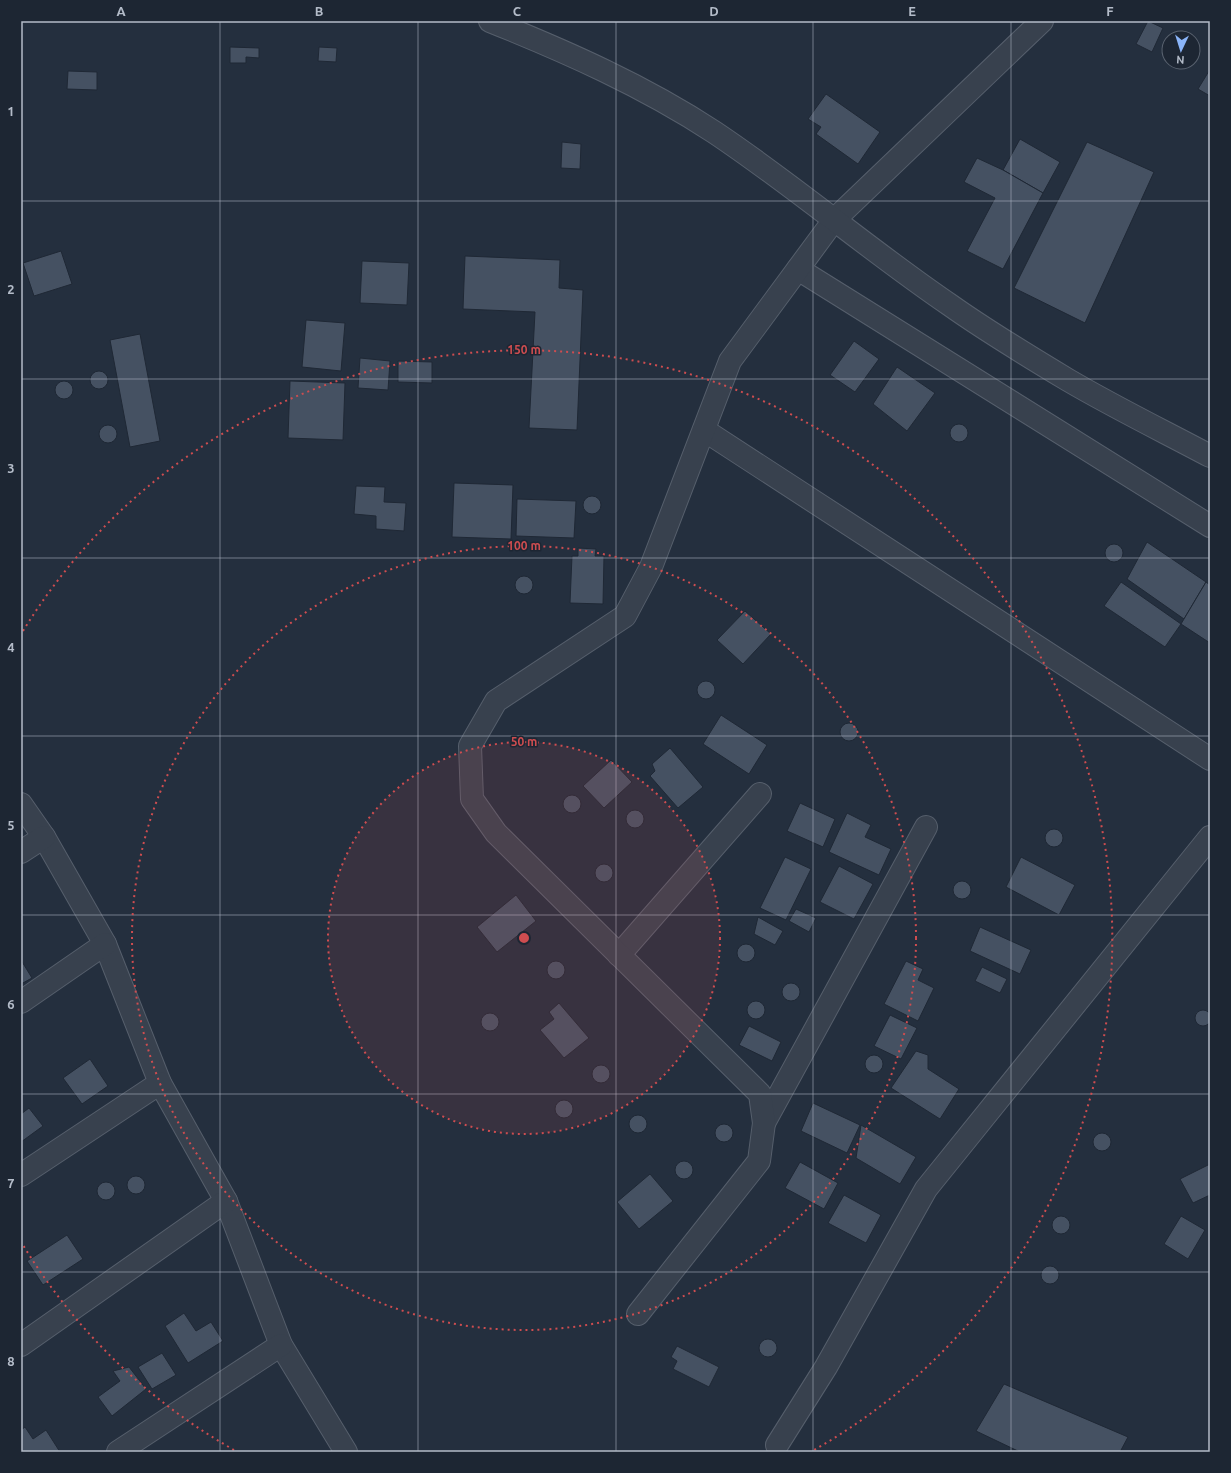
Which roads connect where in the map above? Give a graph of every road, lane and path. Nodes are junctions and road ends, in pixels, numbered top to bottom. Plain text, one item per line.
1 (490, 21) edge
2 (1042, 21) edge
3 (834, 220) junction
4 (798, 268) junction
5 (704, 430) junction
6 (1210, 456) edge
7 (1210, 526) edge
8 (1210, 759) edge
9 (760, 794) dead end
10 (21, 804) edge
11 (926, 828) dead end
12 (44, 836) junction
13 (1210, 837) edge
14 (21, 852) edge
15 (105, 944) junction
16 (619, 955) junction
17 (21, 1002) edge
18 (160, 1083) junction
19 (764, 1123) junction
20 (21, 1176) edge
21 (226, 1201) junction
22 (638, 1314) dead end
23 (21, 1345) edge
24 (281, 1345) junction
25 (777, 1445) dead end
26 (118, 1452) edge
27 (346, 1452) edge

1 - 3 street
2 - 3 street
3 - 4 street
3 - 6 street
4 - 5 street
4 - 7 street
5 - 8 street
5 - 16 street
9 - 16 street
10 - 12 street
11 - 19 street
12 - 14 street
12 - 15 street
13 - 25 street
15 - 17 street
15 - 18 street
16 - 19 street
18 - 20 street
18 - 21 street
19 - 22 street
21 - 23 street
21 - 24 street
24 - 26 street
24 - 27 street

